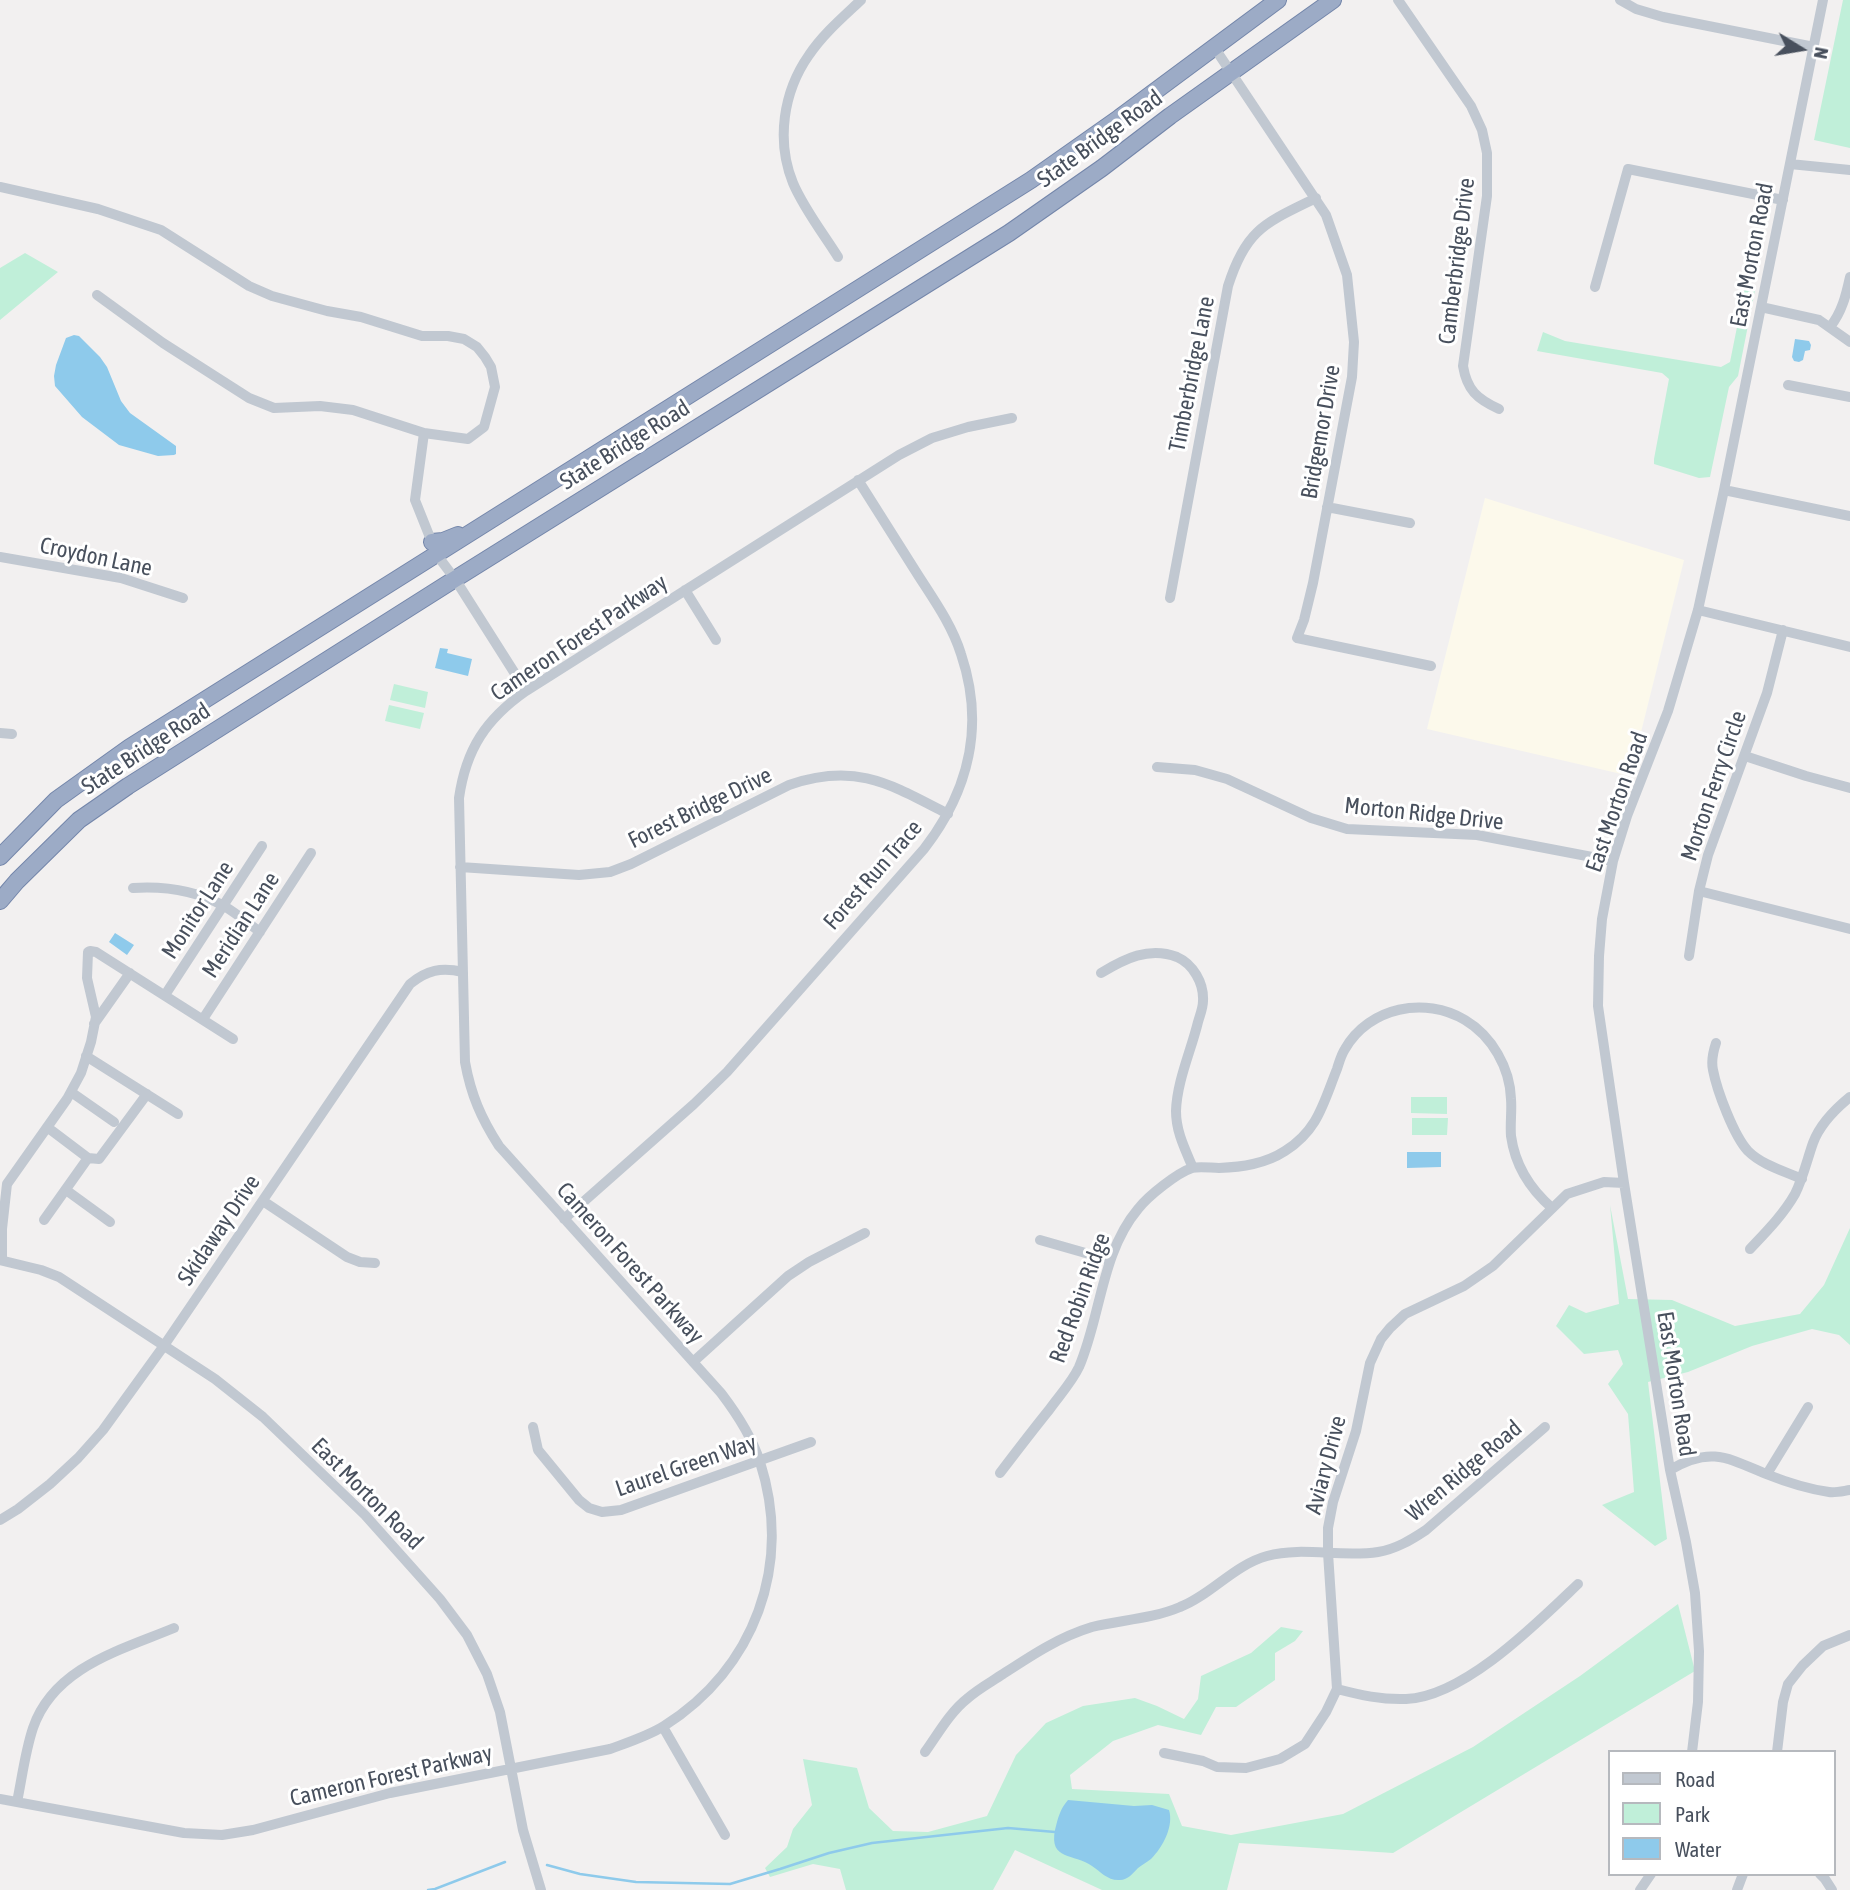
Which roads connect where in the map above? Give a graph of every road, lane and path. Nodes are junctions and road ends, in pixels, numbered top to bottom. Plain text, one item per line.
1 (861, 0) edge
2 (1278, 0) edge
3 (1333, 0) edge
4 (1346, 0) edge
5 (1398, 0) edge
6 (1620, 0) edge
7 (1823, 0) edge
8 (1283, 36) junction
9 (1214, 47) junction
10 (1814, 47) junction
11 (1233, 73) junction
12 (1790, 164) junction
13 (1850, 170) edge
14 (0, 187) edge
15 (1316, 198) junction
16 (1783, 200) junction
17 (838, 257) dead end
18 (1850, 277) edge
19 (1595, 287) dead end
20 (97, 295) dead end
21 (1761, 307) junction
22 (1830, 327) junction
23 (1850, 342) edge
24 (1788, 385) dead end
25 (1849, 394) edge
26 (1499, 409) dead end
27 (1012, 418) dead end
28 (425, 433) junction
29 (858, 480) junction
30 (1724, 490) junction
31 (1327, 507) junction
32 (1850, 516) edge
33 (1410, 523) dead end
34 (434, 549) junction
35 (0, 557) edge
36 (455, 579) junction
37 (685, 590) junction
38 (183, 598) dead end
39 (1170, 598) dead end
40 (1698, 610) junction
41 (962, 622) dead end
42 (951, 629) junction
43 (1783, 630) junction
44 (716, 640) dead end
45 (1850, 647) edge
46 (1431, 666) dead end
47 (526, 691) junction
48 (0, 733) edge
49 (12, 734) dead end
50 (1745, 756) junction
51 (1157, 767) dead end
52 (1850, 789) edge
53 (948, 814) junction
54 (262, 846) dead end
55 (311, 853) dead end
56 (0, 857) edge
57 (1613, 861) junction
58 (460, 867) junction
59 (133, 888) dead end
60 (1699, 891) junction
61 (0, 901) edge
62 (224, 905) junction
63 (1850, 929) edge
64 (260, 932) junction
65 (1689, 956) dead end
66 (463, 972) junction
67 (130, 973) junction
68 (1101, 973) dead end
69 (165, 995) junction
70 (203, 1019) junction
71 (94, 1024) junction
72 (233, 1039) dead end
73 (1716, 1043) dead end
74 (86, 1056) junction
75 (71, 1092) junction
76 (147, 1094) junction
77 (1850, 1097) edge
78 (178, 1114) dead end
79 (114, 1122) dead end
80 (47, 1127) junction
81 (88, 1158) junction
82 (1193, 1168) junction
83 (1802, 1179) junction
84 (1624, 1183) junction
85 (3, 1188) edge
86 (66, 1190) junction
87 (263, 1201) junction
88 (1552, 1208) junction
89 (564, 1219) junction
90 (44, 1220) dead end
91 (110, 1222) dead end
92 (864, 1233) dead end
93 (1040, 1240) dead end
94 (1750, 1249) dead end
95 (1, 1260) edge
96 (1110, 1260) junction
97 (375, 1263) dead end
98 (163, 1347) junction
99 (693, 1362) junction
100 (1808, 1407) dead end
101 (533, 1427) dead end
102 (1545, 1427) dead end
103 (811, 1442) dead end
104 (760, 1460) junction
105 (1670, 1469) junction
106 (1000, 1473) dead end
107 (1767, 1474) junction
108 (1850, 1490) edge
109 (0, 1520) edge
110 (1328, 1553) junction
111 (1578, 1584) dead end
112 (174, 1628) dead end
113 (1850, 1635) edge
114 (1337, 1689) junction
115 (663, 1727) junction
116 (1692, 1750) edge
117 (1777, 1750) edge
118 (925, 1752) dead end
119 (1164, 1753) dead end
120 (511, 1768) junction
121 (0, 1799) edge
122 (17, 1802) junction
123 (725, 1835) dead end
124 (1821, 1876) edge
125 (541, 1890) edge
126 (1832, 1890) edge

1 - 17 street
2 - 9 highway, State Bridge Road
3 - 8 highway, State Bridge Road
4 - 8 highway, State Bridge Road
5 - 26 street, Camberbridge Drive
6 - 10 street
7 - 10 street, East Morton Road
8 - 11 highway, State Bridge Road
9 - 11 street, Bridgemor Drive
9 - 34 highway, State Bridge Road
10 - 12 street, East Morton Road
11 - 15 street, Bridgemor Drive
11 - 36 highway, State Bridge Road
12 - 13 street
12 - 16 street, East Morton Road
14 - 28 street
15 - 31 street, Bridgemor Drive
15 - 39 street, Timberbridge Lane
16 - 19 street
16 - 21 street, East Morton Road
18 - 22 street
20 - 28 street
21 - 22 street
21 - 30 street, East Morton Road
22 - 23 street
24 - 25 street
27 - 29 street, Cameron Forest Parkway
28 - 34 street
29 - 37 street, Cameron Forest Parkway
29 - 42 street, Forest Run Trace
30 - 32 street
30 - 40 street, East Morton Road
31 - 33 street
31 - 46 street, Bridgemor Drive
34 - 36 street
34 - 56 highway, State Bridge Road
35 - 38 street, Croydon Lane
36 - 47 street
36 - 61 highway, State Bridge Road
37 - 44 street
37 - 47 street, Cameron Forest Parkway
40 - 43 street
40 - 57 street, East Morton Road
41 - 42 street
42 - 53 street, Forest Run Trace
43 - 45 street
43 - 50 street, Morton Ferry Circle
47 - 58 street, Cameron Forest Parkway
48 - 49 street
50 - 52 street
50 - 60 street, Morton Ferry Circle
51 - 57 street, Morton Ridge Drive
53 - 58 street, Forest Bridge Drive
53 - 89 street, Forest Run Trace
54 - 62 street, Monitor Lane
55 - 64 street, Meridian Lane
57 - 84 street, East Morton Road
58 - 66 street, Cameron Forest Parkway
59 - 62 street
60 - 63 street
60 - 65 street, Morton Ferry Circle
62 - 64 street
62 - 69 street, Monitor Lane
64 - 70 street, Meridian Lane
66 - 87 street, Skidaway Drive
66 - 89 street, Cameron Forest Parkway
67 - 69 street
67 - 71 street
67 - 71 street
68 - 82 street
69 - 70 street
70 - 72 street
71 - 74 street
73 - 83 street
74 - 75 street
74 - 76 street
75 - 79 street
75 - 80 street
76 - 78 street
76 - 81 street
77 - 83 street
80 - 81 street
80 - 85 street
81 - 86 street
82 - 88 street, Red Robin Ridge
82 - 96 street, Red Robin Ridge
83 - 94 street
84 - 88 street, Aviary Drive
84 - 105 street, East Morton Road
85 - 95 street
86 - 90 street
86 - 91 street
87 - 97 street
87 - 98 street, Skidaway Drive
88 - 110 street, Aviary Drive
89 - 99 street, Cameron Forest Parkway
92 - 99 street
93 - 96 street
95 - 98 street, East Morton Road
96 - 106 street, Red Robin Ridge
98 - 109 street, Skidaway Drive
98 - 120 street, East Morton Road
99 - 104 street, Cameron Forest Parkway
100 - 107 street
101 - 104 street, Laurel Green Way
102 - 110 street, Wren Ridge Road
103 - 104 street, Laurel Green Way
104 - 115 street, Cameron Forest Parkway
105 - 107 street
105 - 116 street, East Morton Road
107 - 108 street
110 - 114 street, Aviary Drive
110 - 118 street, Wren Ridge Road
111 - 114 street
112 - 122 street
113 - 117 street
114 - 119 street
115 - 120 street, Cameron Forest Parkway
115 - 123 street
120 - 122 street, Cameron Forest Parkway
120 - 125 street, East Morton Road
121 - 122 street, Cameron Forest Parkway
124 - 126 street

